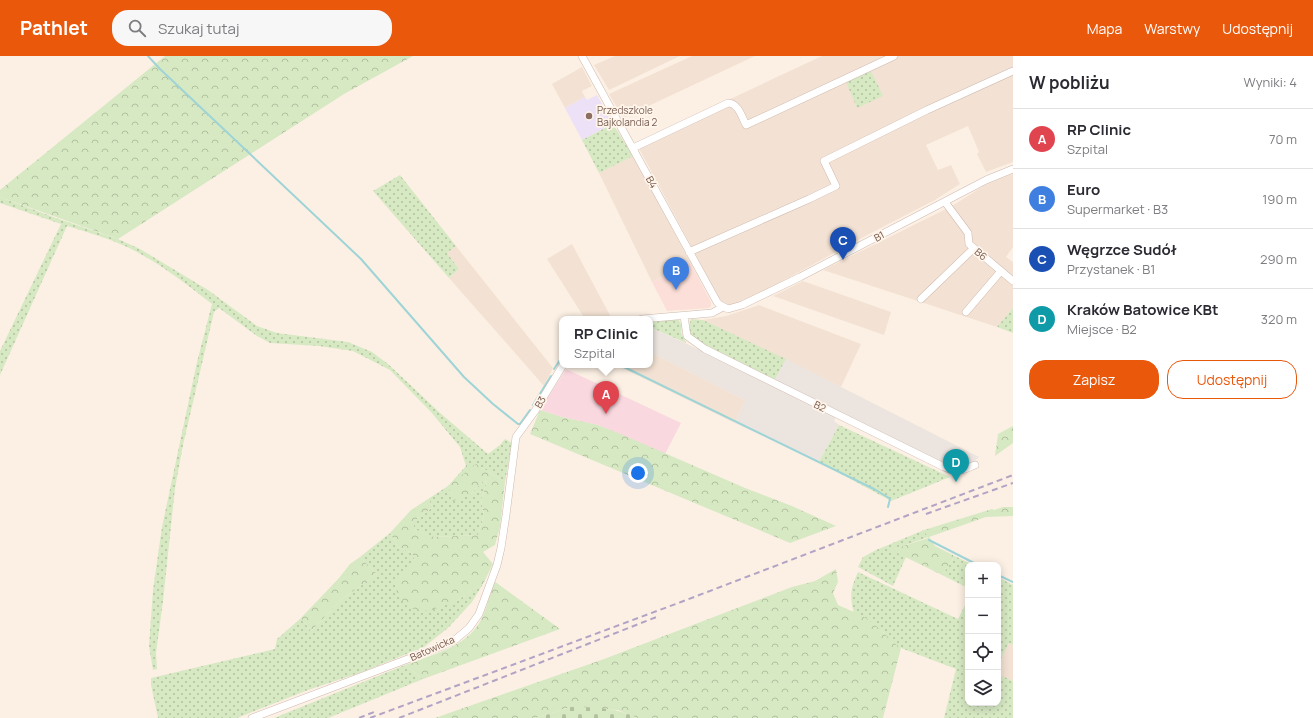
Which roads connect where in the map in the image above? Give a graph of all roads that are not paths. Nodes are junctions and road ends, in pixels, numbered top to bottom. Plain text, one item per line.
1 (582, 56) edge
2 (894, 56) edge
3 (1013, 71) edge
4 (633, 148) junction
5 (1013, 169) edge
6 (945, 202) junction
7 (974, 248) junction
8 (690, 252) junction
9 (1001, 271) junction
10 (1013, 281) edge
11 (921, 299) dead end
12 (723, 308) junction
13 (966, 312) dead end
14 (684, 316) junction
15 (653, 318) edge
16 (561, 368) edge
17 (516, 437) joint
18 (975, 465) dead end
19 (252, 718) edge

1 - 4 street, B4
2 - 4 street
3 - 8 street
4 - 8 street, B4
5 - 6 street, B1
6 - 7 street, B6
6 - 12 street, B1
7 - 9 street, B6
7 - 11 street
8 - 12 street, B4
9 - 10 street, B6
9 - 13 street
12 - 14 street
14 - 15 street
14 - 18 street, B2
16 - 17 street, B3
17 - 19 street, Batowicka

